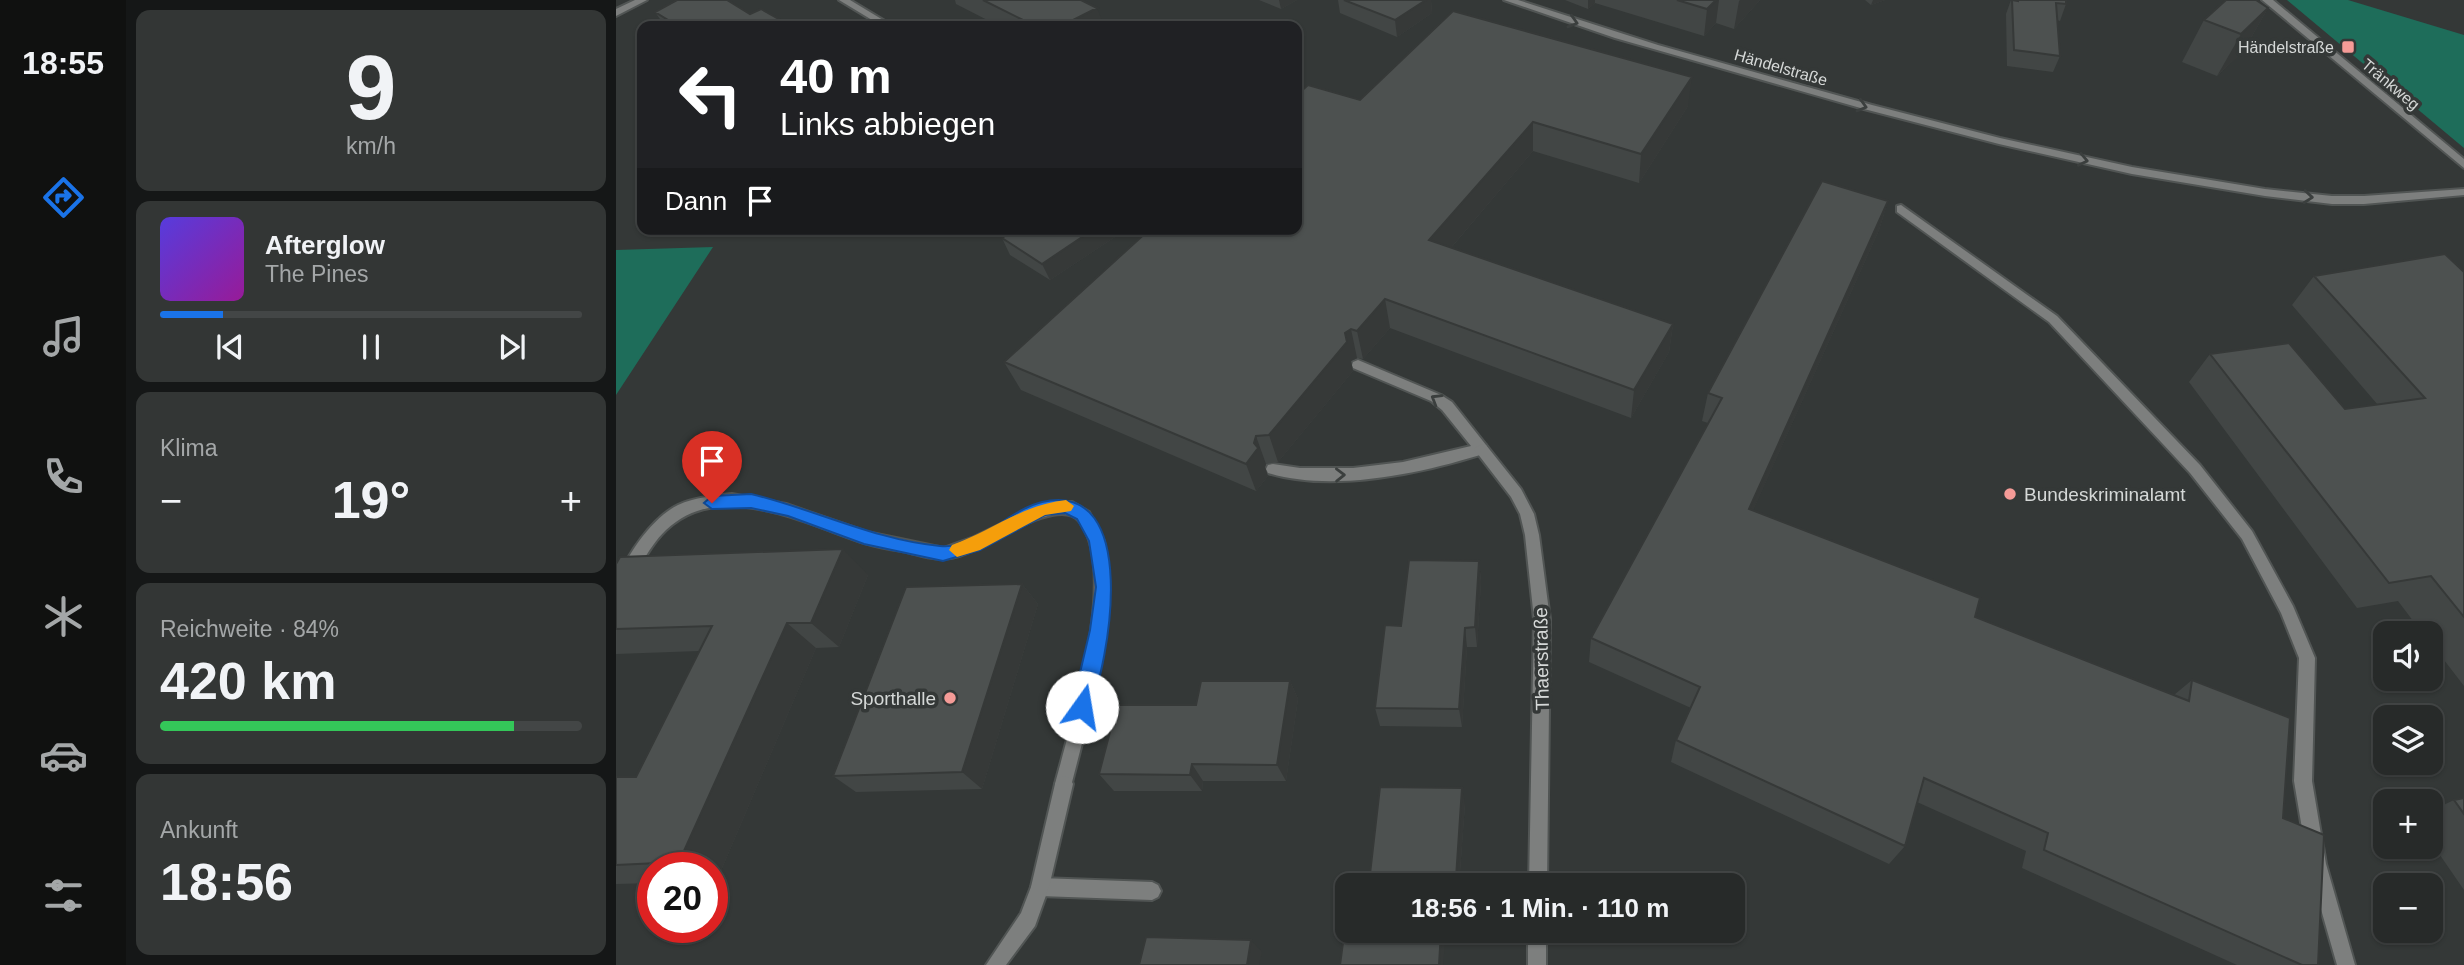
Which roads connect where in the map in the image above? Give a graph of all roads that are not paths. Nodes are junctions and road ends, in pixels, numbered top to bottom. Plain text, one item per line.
1 (642, 0) edge
2 (844, 0) edge
3 (1509, 0) edge
4 (2267, 0) edge
5 (616, 13) edge
6 (880, 21) edge
7 (2464, 165) edge
8 (2464, 192) edge
9 (1901, 208) dead end
10 (1358, 365) edge
11 (1481, 449) junction
12 (1273, 469) dead end
13 (616, 597) edge
14 (1538, 873) edge
15 (1040, 887) junction
16 (1152, 891) dead end
17 (1537, 943) edge
18 (995, 965) edge
19 (1536, 965) edge
20 (2346, 965) edge

1 - 5 street
2 - 6 street
3 -> 8 street, Händelstraße
4 - 7 street, Tränkweg
9 - 20 street
11 -> 10 street, Thaerstraße
12 -> 11 street
11 - 14 street, Thaerstraße
13 - 15 street
15 - 16 street
15 - 18 street
17 - 19 street

